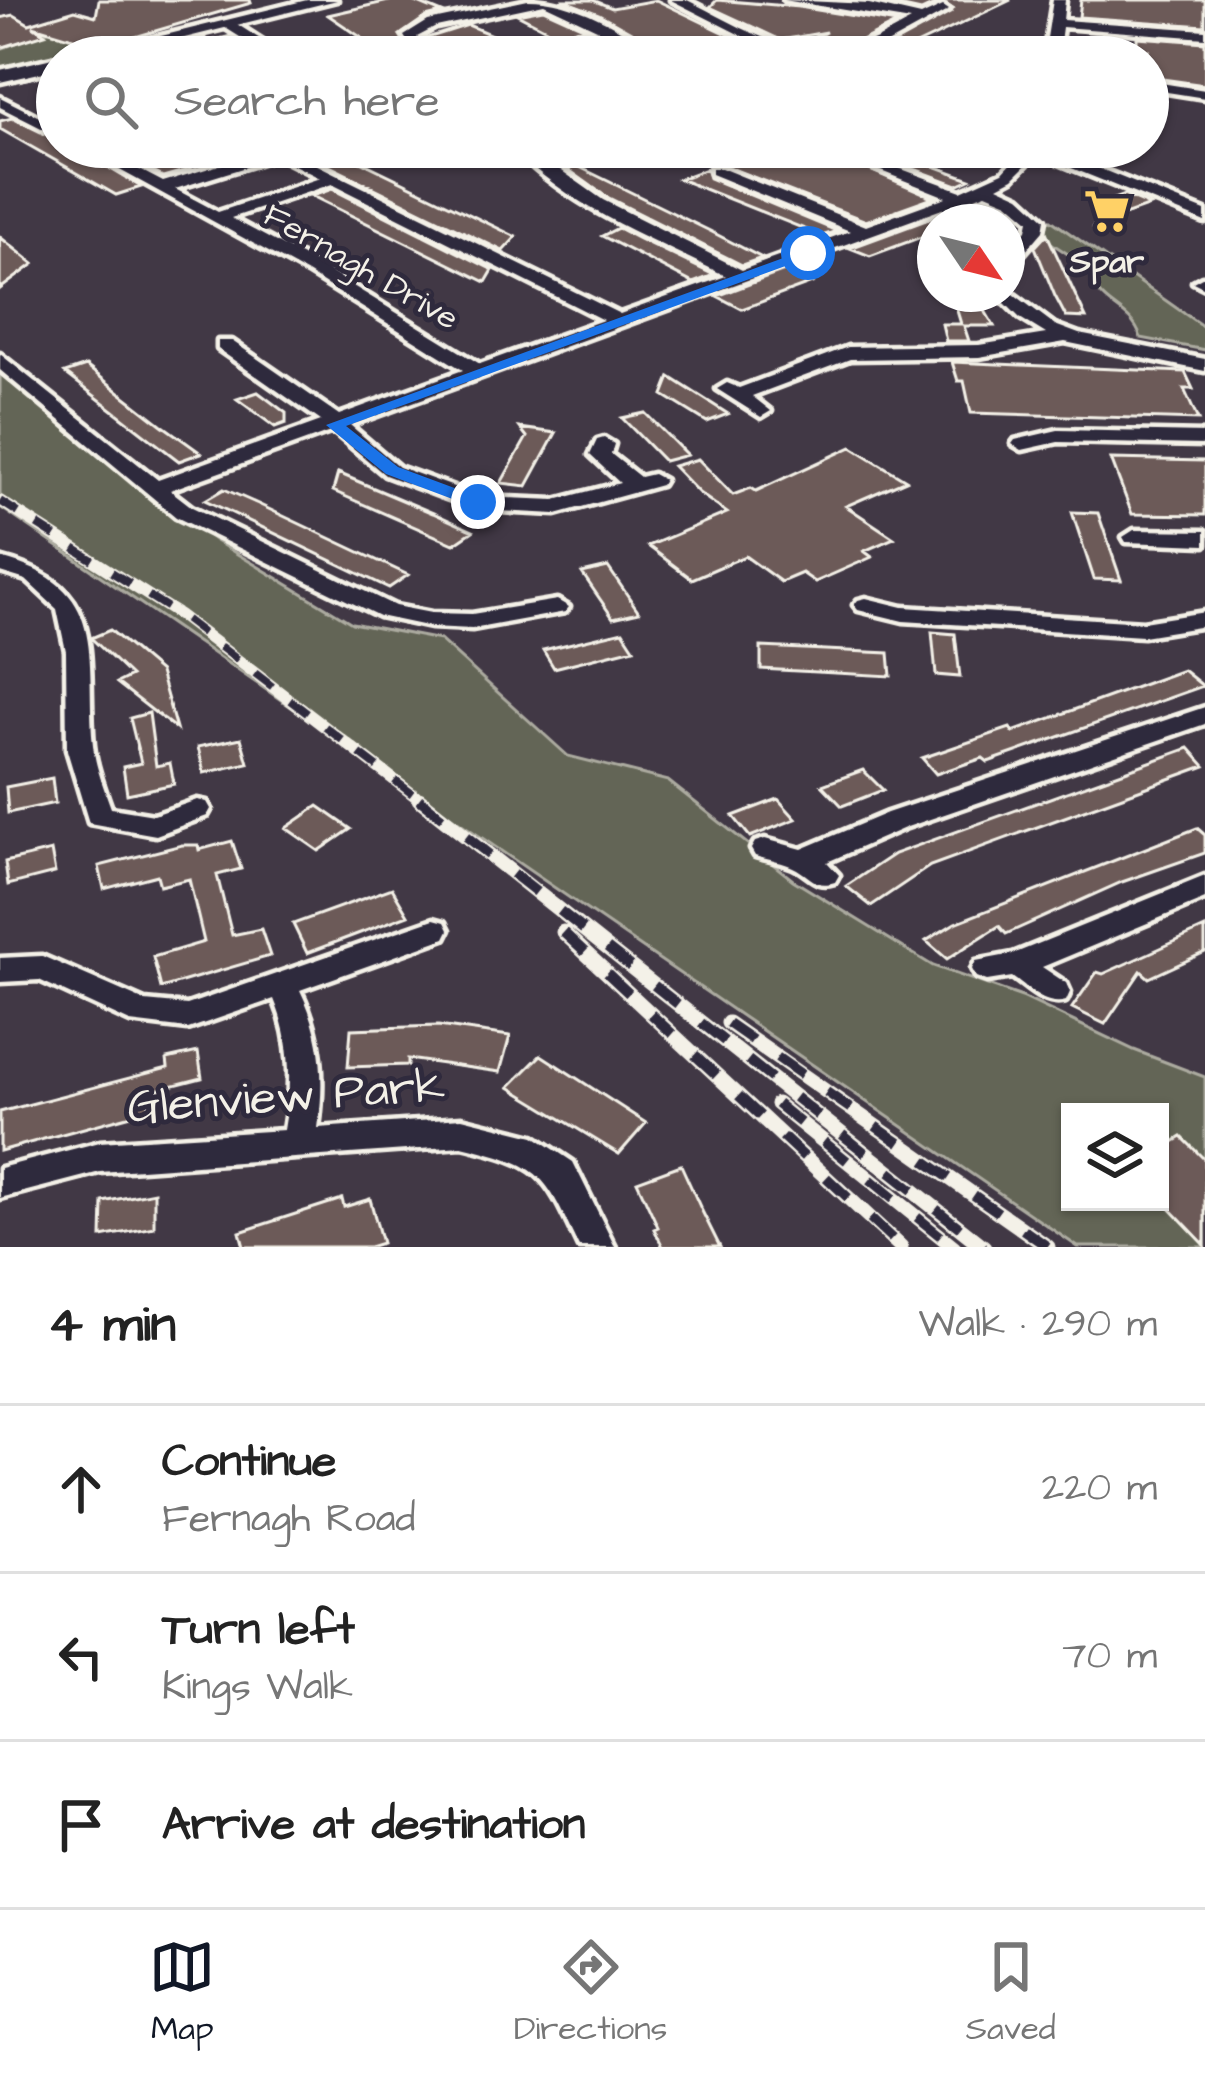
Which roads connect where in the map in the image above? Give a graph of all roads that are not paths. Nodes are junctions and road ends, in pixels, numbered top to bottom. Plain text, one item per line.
1 (328, 0) edge
2 (545, 0) edge
3 (677, 0) edge
4 (790, 0) edge
5 (1059, 0) edge
6 (943, 10) dead end
7 (922, 20) junction
8 (1056, 22) junction
9 (228, 23) junction
10 (612, 32) junction
11 (1205, 34) edge
12 (173, 36) edge
13 (248, 36) edge
14 (410, 36) edge
15 (590, 36) edge
16 (618, 36) edge
17 (752, 36) edge
18 (892, 36) edge
19 (1054, 36) edge
20 (1156, 36) edge
21 (1169, 38) edge
22 (36, 68) edge
23 (0, 76) edge
24 (1169, 89) edge
25 (1205, 94) edge
26 (0, 101) edge
27 (36, 121) edge
28 (124, 168) edge
29 (220, 168) edge
30 (313, 168) edge
31 (541, 168) edge
32 (884, 168) edge
33 (1014, 168) edge
34 (1085, 168) edge
35 (716, 171) dead end
36 (335, 178) junction
37 (161, 188) junction
38 (986, 188) junction
39 (962, 197) junction
40 (1020, 204) edge
41 (1025, 209) edge
42 (1205, 217) edge
43 (216, 218) junction
44 (867, 232) junction
45 (1025, 243) edge
46 (742, 277) junction
47 (1025, 312) edge
48 (620, 321) junction
49 (1062, 337) junction
50 (225, 345) dead end
51 (0, 360) edge
52 (1205, 365) edge
53 (479, 372) junction
54 (761, 410) dead end
55 (334, 425) junction
56 (1205, 439) edge
57 (604, 444) dead end
58 (1022, 444) dead end
59 (152, 489) junction
60 (1134, 537) dead end
61 (1205, 538) edge
62 (0, 565) edge
63 (866, 604) dead end
64 (556, 607) dead end
65 (1205, 619) edge
66 (1205, 715) edge
67 (197, 809) dead end
68 (765, 849) dead end
69 (1205, 887) edge
70 (434, 930) dead end
71 (0, 970) edge
72 (283, 986) junction
73 (1055, 992) dead end
74 (299, 1143) junction
75 (0, 1184) edge
76 (597, 1247) edge

1 - 9 main road
2 - 10 street
2 - 14 street
3 - 17 street
4 - 7 street
5 - 8 street
6 - 7 street
7 - 18 street
8 - 19 street
8 - 20 street
9 - 12 main road
9 - 13 street
10 - 15 street
10 - 16 street
11 - 21 street
22 - 23 main road
24 - 25 street
26 - 27 street
28 - 37 street, Fernagh Drive
29 - 37 street
30 - 36 street
31 - 46 street
32 - 39 street
33 - 38 street
34 - 42 street
35 - 44 street
36 - 43 street
36 - 48 street
37 - 43 street, Fernagh Drive
38 - 39 street
38 - 40 street
39 - 44 street
41 - 45 street
43 - 53 street, Fernagh Drive
44 - 46 street
46 - 48 street
47 - 49 street
48 - 53 street
49 - 52 street
49 - 54 street
50 - 55 street
51 - 59 street
53 - 55 street
55 - 57 street
55 - 59 street
56 - 58 street
59 - 64 street
60 - 61 street
62 - 67 street
63 - 65 street
66 - 68 street
69 - 73 street
70 - 72 street
71 - 72 street
72 - 74 street
74 - 75 street, Glenview Park
74 - 76 street, Glenview Park

